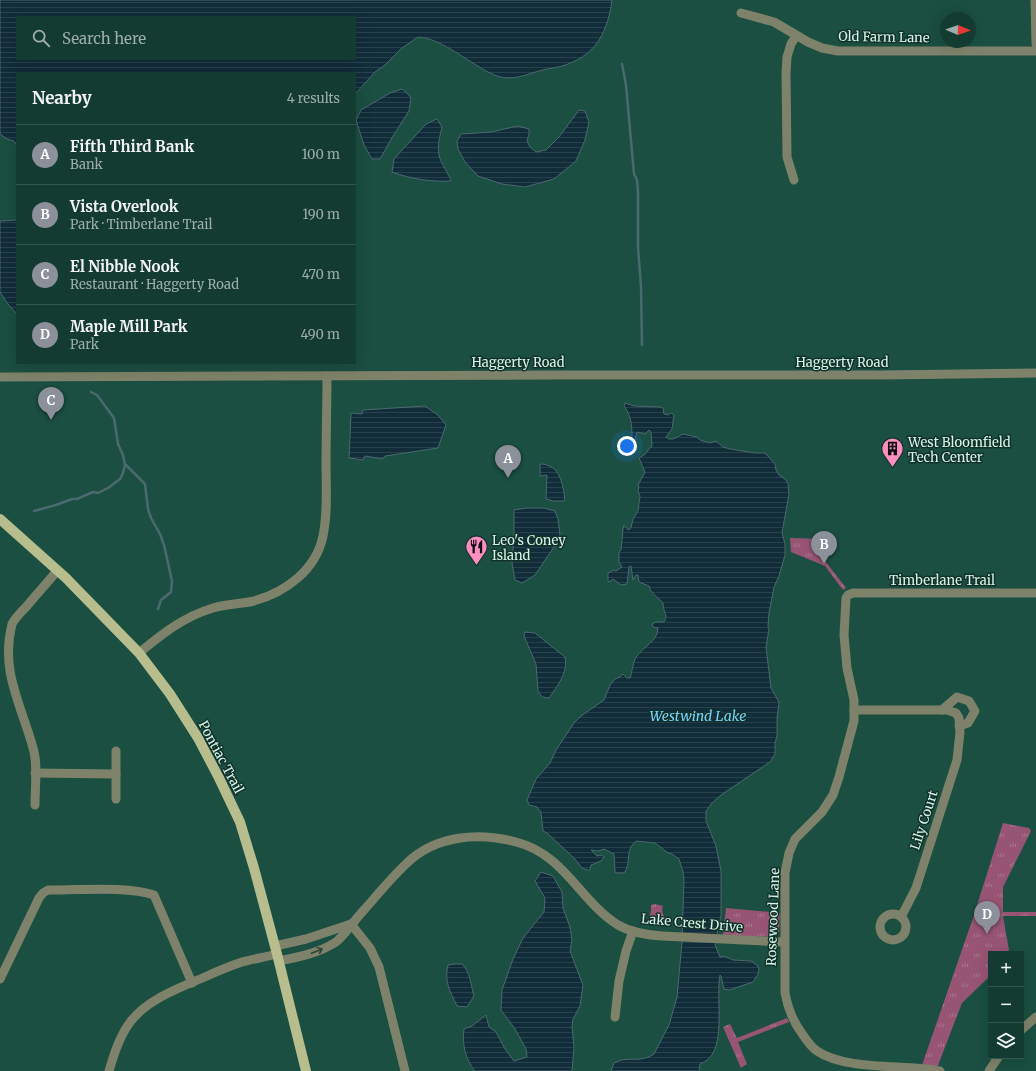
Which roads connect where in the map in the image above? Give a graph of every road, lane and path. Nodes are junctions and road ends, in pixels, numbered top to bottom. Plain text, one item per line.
1 (1034, 0) edge
2 (741, 13) dead end
3 (796, 36) junction
4 (1036, 44) edge
5 (1036, 50) edge
6 (794, 180) dead end
7 (1036, 373) edge
8 (327, 376) junction
9 (0, 377) edge
10 (0, 519) edge
11 (57, 571) junction
12 (1036, 593) edge
13 (848, 595) joint
14 (139, 654) junction
15 (854, 710) junction
16 (942, 710) junction
17 (959, 726) junction
18 (116, 751) dead end
19 (35, 773) junction
20 (116, 774) junction
21 (116, 799) dead end
22 (35, 805) dead end
23 (901, 917) dead end
24 (351, 924) junction
25 (633, 931) junction
26 (784, 942) junction
27 (277, 954) junction
28 (0, 979) edge
29 (192, 983) junction
30 (615, 1017) dead end
31 (1036, 1017) edge
32 (1024, 1027) edge
33 (997, 1059) edge
34 (109, 1071) edge
35 (306, 1071) edge
36 (405, 1071) edge
37 (940, 1071) edge
38 (989, 1071) edge

1 - 4 street
2 - 3 street, Old Farm Lane
3 - 5 street, Old Farm Lane
3 - 6 street
7 - 8 street, Haggerty Road
8 - 9 street, Haggerty Road
8 - 14 street
10 - 11 main road, Pontiac Trail
11 - 14 main road, Pontiac Trail
11 - 19 street
12 - 13 street, Timberlane Trail
13 - 15 street, Rosewood Lane
14 - 27 main road, Pontiac Trail
15 - 16 street
15 - 26 street, Rosewood Lane
16 - 17 street
16 - 17 street
17 - 23 street, Lily Court
18 - 20 street
19 - 20 street
19 - 22 street
20 - 21 street
24 - 25 street, Lake Crest Drive
24 - 27 street
27 -> 24 street, Lake Crest Drive
24 - 36 street
25 - 26 street, Lake Crest Drive
25 - 30 street
26 - 37 street, Rosewood Lane
27 - 29 street
27 - 35 main road, Pontiac Trail
28 - 29 street
29 - 34 street
31 - 32 street
33 - 38 street

